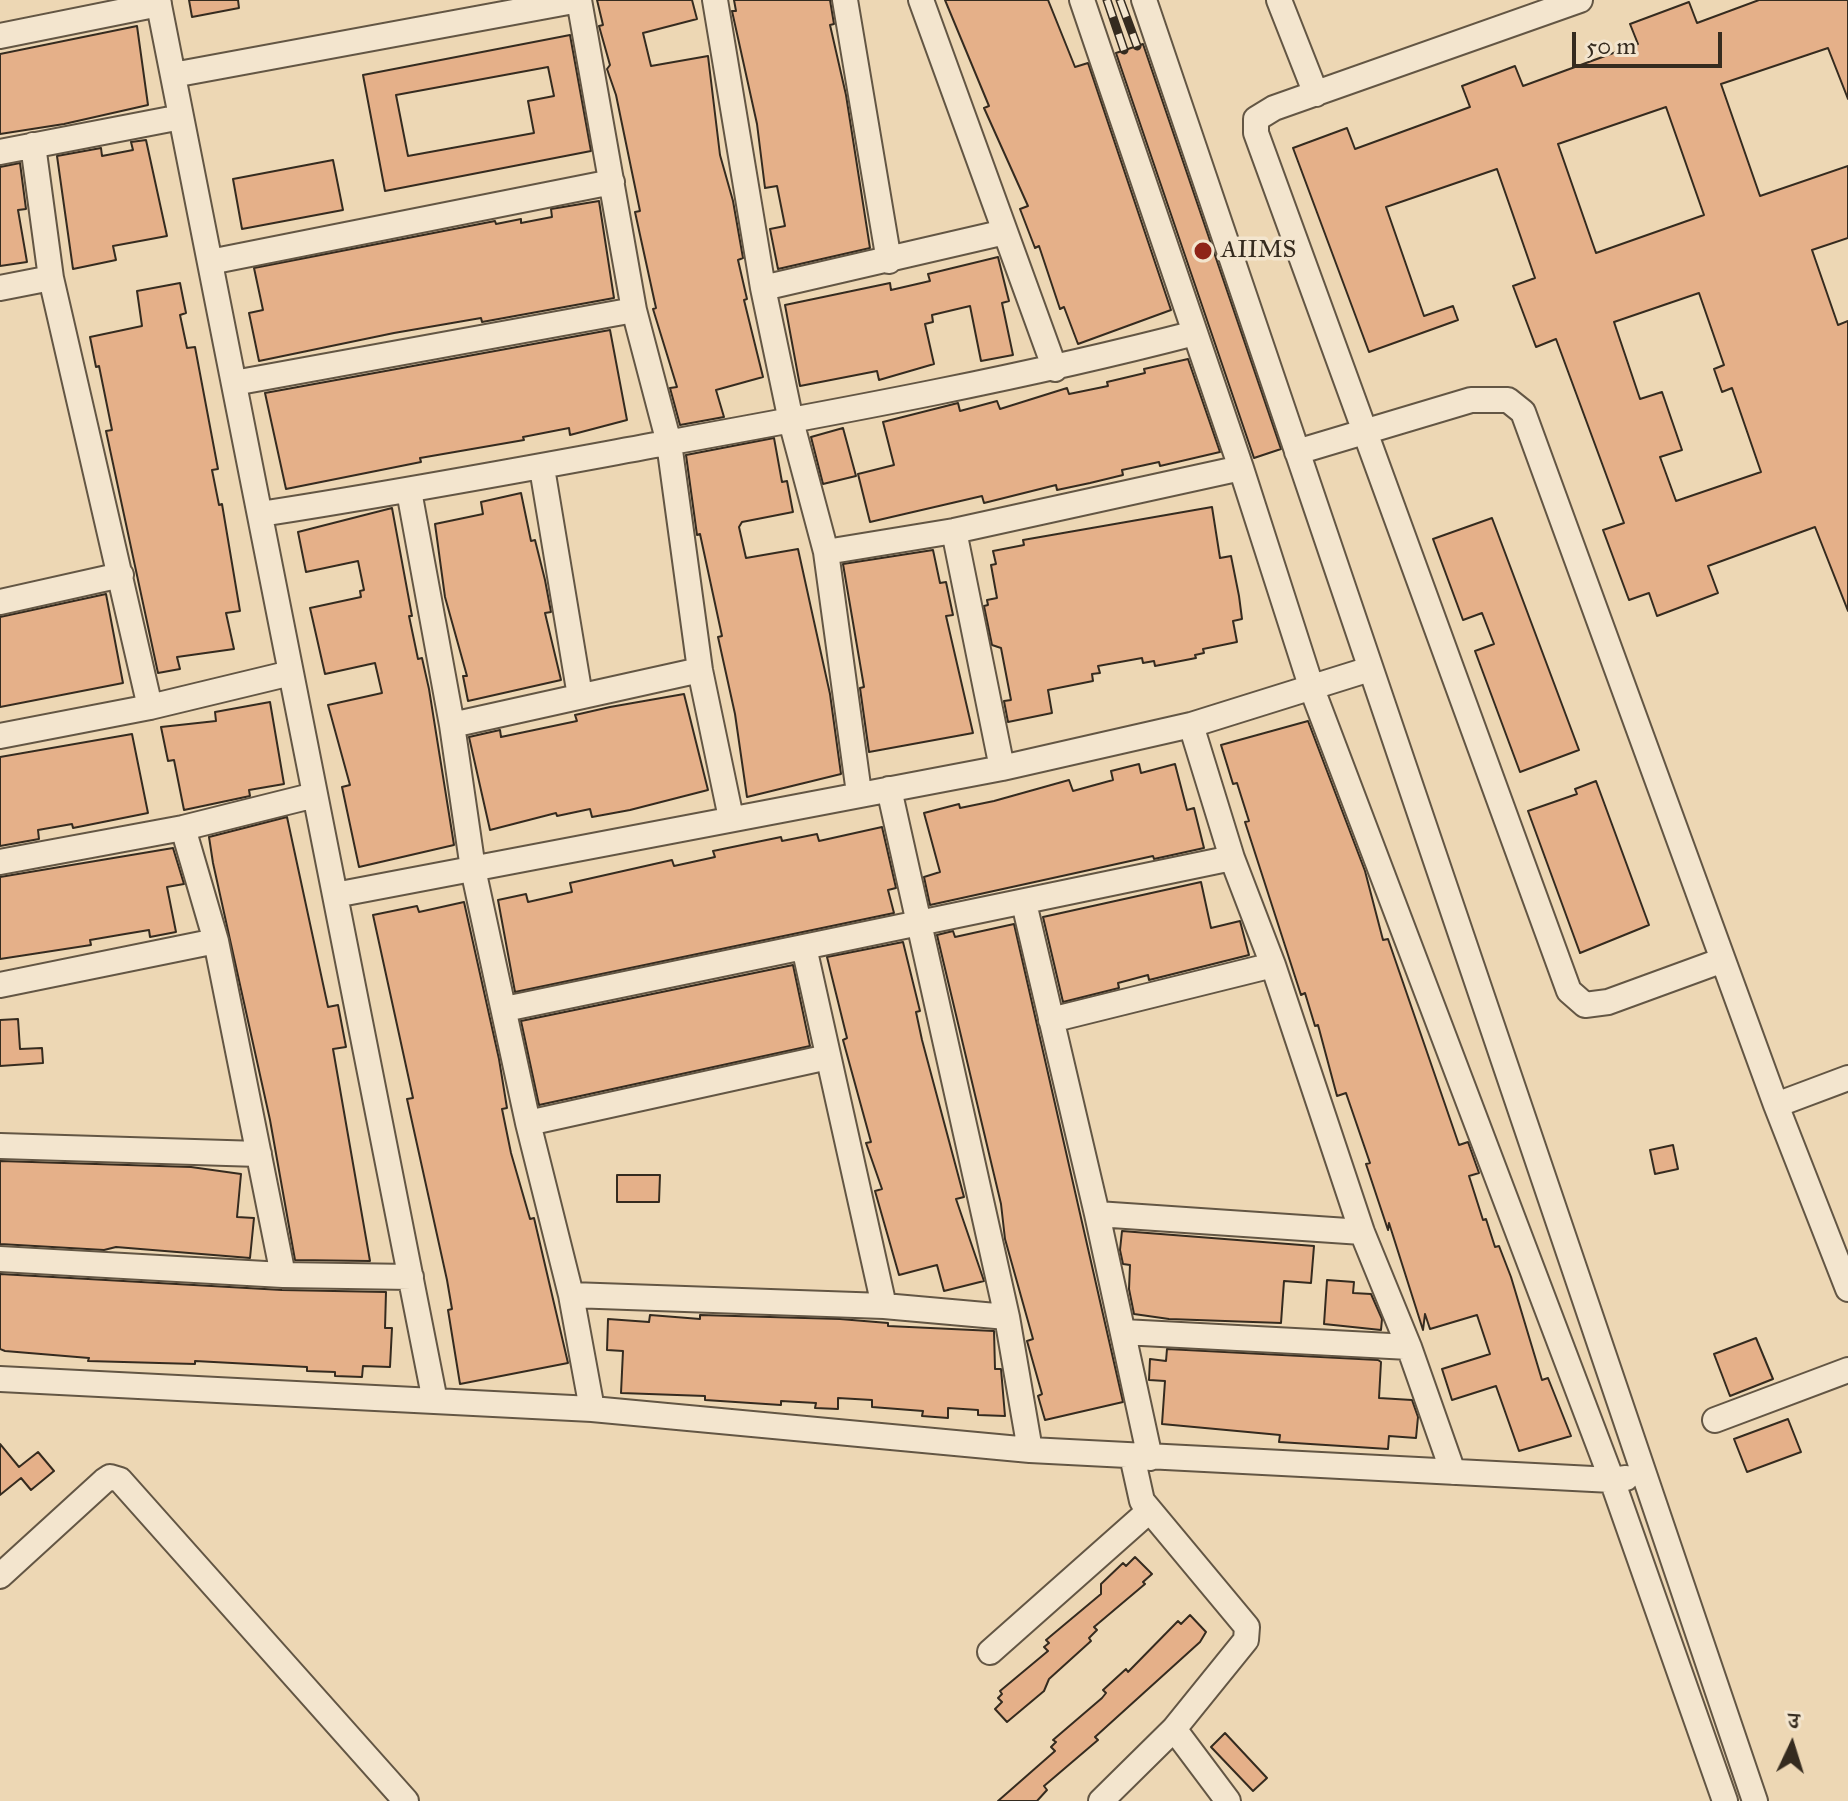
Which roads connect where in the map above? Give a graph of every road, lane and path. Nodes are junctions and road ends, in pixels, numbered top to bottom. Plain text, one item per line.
1 (579, 0) edge
2 (715, 0) edge
3 (845, 0) edge
4 (921, 0) edge
5 (1082, 0) edge
6 (1144, 0) edge
7 (1279, 0) edge
8 (1580, 0) edge
9 (158, 2) edge
10 (0, 36) edge
11 (173, 75) junction
12 (1316, 94) junction
13 (181, 117) junction
14 (33, 145) junction
15 (0, 152) edge
16 (612, 182) junction
17 (1005, 232) junction
18 (889, 261) junction
19 (210, 262) junction
20 (51, 278) junction
21 (0, 288) edge
22 (763, 288) junction
23 (634, 310) junction
24 (1195, 333) junction
25 (1055, 369) junction
26 (234, 383) junction
27 (791, 421) junction
28 (1364, 434) junction
29 (669, 443) junction
30 (1297, 452) junction
31 (542, 468) junction
32 (1241, 468) junction
33 (409, 491) junction
34 (260, 514) junction
35 (954, 531) junction
36 (826, 552) junction
37 (121, 575) junction
38 (0, 602) edge
39 (1370, 669) junction
40 (700, 670) junction
41 (291, 673) junction
42 (1312, 689) junction
43 (580, 696) junction
44 (150, 707) junction
45 (452, 725) junction
46 (1191, 725) junction
47 (0, 736) edge
48 (1002, 768) junction
49 (889, 789) junction
50 (859, 793) junction
51 (315, 795) junction
52 (731, 818) junction
53 (183, 828) junction
54 (1232, 858) junction
55 (0, 862) edge
56 (473, 869) junction
57 (335, 895) junction
58 (1024, 903) junction
59 (918, 924) junction
60 (216, 941) junction
61 (804, 947) junction
62 (1723, 960) junction
63 (1273, 965) junction
64 (0, 985) edge
65 (505, 1009) junction
66 (1051, 1020) junction
67 (828, 1057) junction
68 (1848, 1078) edge
69 (1776, 1105) junction
70 (528, 1123) junction
71 (0, 1146) edge
72 (259, 1154) junction
73 (1097, 1214) junction
74 (1362, 1232) junction
75 (0, 1259) edge
76 (283, 1275) junction
77 (411, 1277) junction
78 (1848, 1289) edge
79 (571, 1295) junction
80 (884, 1306) junction
81 (1007, 1317) junction
82 (1123, 1332) junction
83 (1409, 1347) junction
84 (1848, 1370) edge
85 (0, 1379) edge
86 (435, 1401) junction
87 (592, 1409) junction
88 (1715, 1420) dead end
89 (1030, 1450) junction
90 (1141, 1457) junction
91 (1453, 1472) junction
92 (1644, 1475) junction
93 (1612, 1480) junction
94 (1149, 1511) junction
95 (0, 1576) edge
96 (990, 1652) dead end
97 (1174, 1729) junction
98 (406, 1801) edge
99 (1101, 1801) edge
100 (1228, 1801) edge
101 (1725, 1801) edge
102 (1755, 1801) edge

1 - 11 street
1 - 16 street
2 - 22 street
3 - 18 street
4 - 17 street
5 - 24 street
6 - 30 street
7 - 12 street
8 - 12 street
9 - 10 street
9 - 11 street
11 - 13 street
12 - 28 street
13 - 14 street
13 - 19 street
14 - 15 street
14 - 20 street
16 - 19 street
16 - 23 street
17 - 18 street
17 - 25 street
18 - 22 street
19 - 26 street
20 - 21 street
20 - 37 street
22 - 27 street
23 - 26 street
23 - 29 street
24 - 25 street
24 - 32 street
25 - 27 street
26 - 34 street
27 - 29 street
27 - 36 street
28 - 30 street
28 - 62 street
28 - 62 street
29 - 31 street
29 - 40 street
30 - 39 street
31 - 33 street
31 - 43 street
32 - 35 street
32 - 42 street
33 - 34 street
33 - 45 street
34 - 41 street
35 - 36 street
35 - 48 street
36 - 50 street
37 - 38 street
37 - 44 street
39 - 42 street
39 - 92 street
40 - 43 street
40 - 52 street
41 - 44 street
41 - 51 street
42 - 46 street
42 - 93 street
43 - 45 street
44 - 47 street
45 - 56 street
46 - 48 street
46 - 54 street
48 - 49 street
49 - 50 street
49 - 59 street
50 - 52 street
51 - 53 street
51 - 57 street
52 - 56 street
53 - 55 street
53 - 60 street
54 - 58 street
54 - 63 street
56 - 57 street
56 - 65 street
57 - 77 street
58 - 59 street
58 - 66 street
59 - 61 street
59 - 81 street
60 - 64 street
60 - 72 street
61 - 65 street
61 - 67 street
62 - 69 street
63 - 66 street
63 - 74 street
65 - 70 street
66 - 73 street
67 - 70 street
67 - 80 street
68 - 69 street
69 - 78 street
70 - 79 street
71 - 72 street
72 - 76 street
73 - 74 street
73 - 82 street
74 - 83 street
75 - 76 street
76 - 77 street
77 - 86 street
79 - 80 street
79 - 87 street
80 - 81 street
81 - 89 street
82 - 83 street
82 - 90 street
83 - 91 street
84 - 88 street
85 - 86 street
86 - 87 street
87 - 89 street
89 - 90 street
90 - 91 street
90 - 94 street
91 - 93 street
92 - 93 street
92 - 102 street
93 - 101 street
94 - 96 street
94 - 97 street
95 - 98 street
97 - 99 street
97 - 100 street

